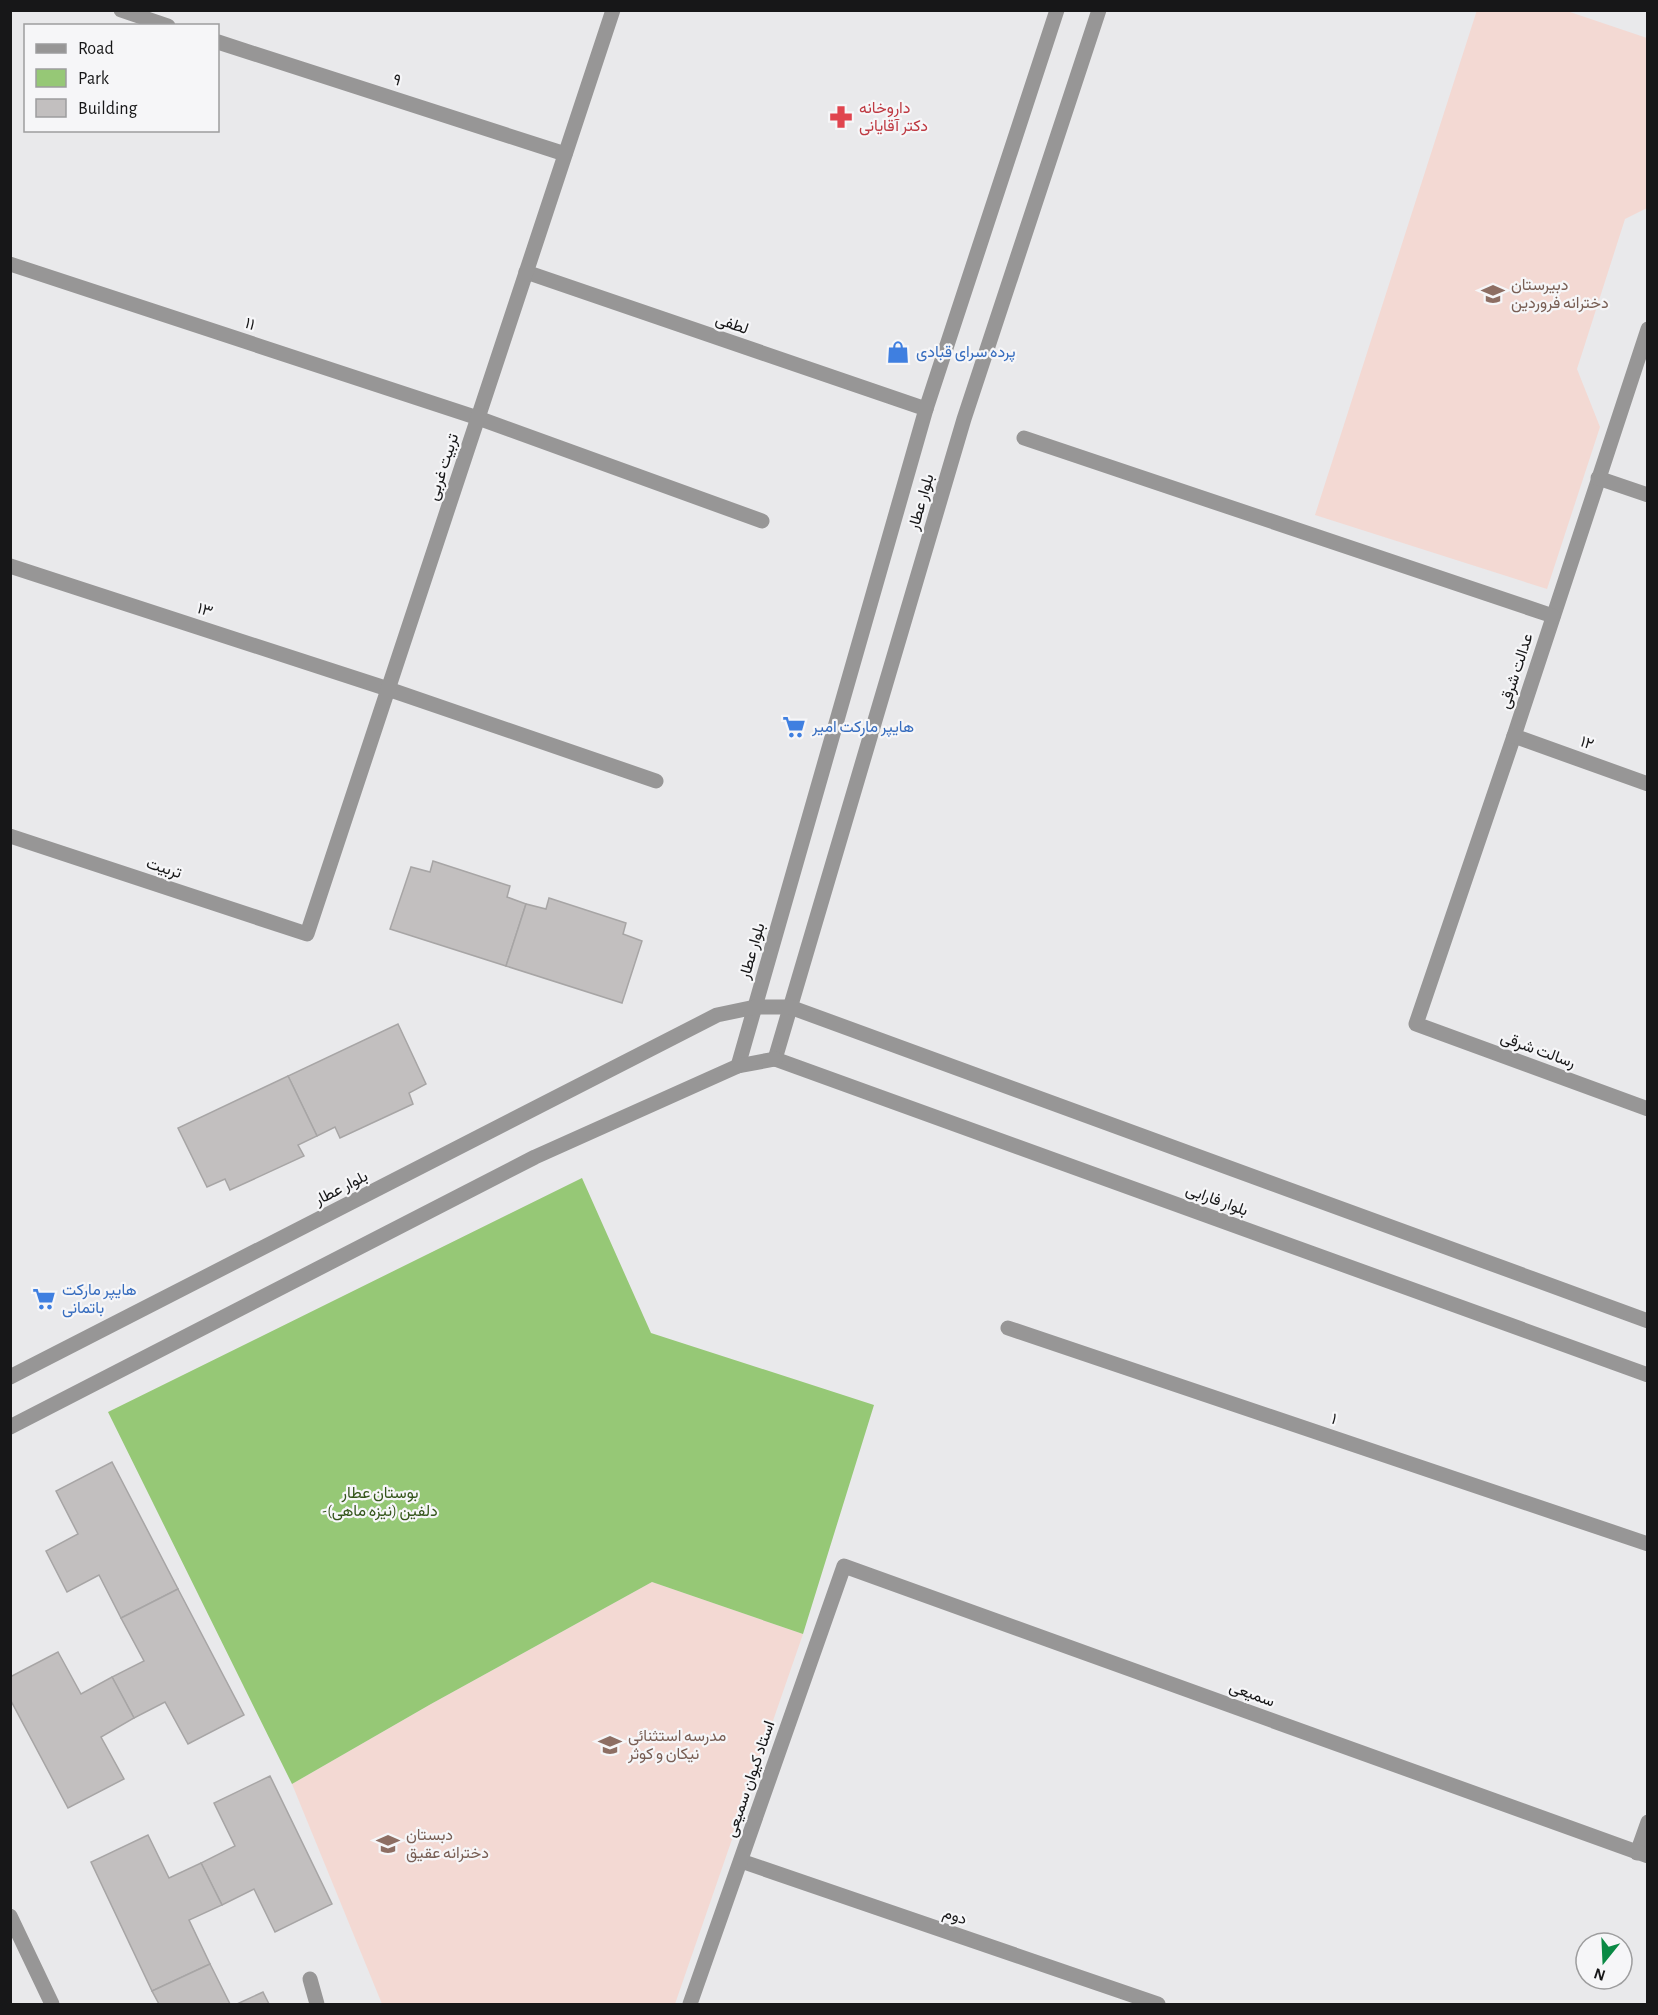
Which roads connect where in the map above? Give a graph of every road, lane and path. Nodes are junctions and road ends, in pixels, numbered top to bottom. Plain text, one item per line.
1 (121, 10) edge
2 (613, 10) edge
3 (1057, 10) edge
4 (1099, 10) edge
5 (162, 24) edge
6 (219, 42) edge
7 (565, 154) junction
8 (10, 264) edge
9 (526, 272) junction
10 (1647, 329) edge
11 (926, 409) junction
12 (478, 418) junction
13 (1024, 438) dead end
14 (1598, 478) junction
15 (1647, 495) edge
16 (762, 522) dead end
17 (10, 566) edge
18 (1553, 616) junction
19 (388, 689) junction
20 (1514, 736) junction
21 (657, 781) dead end
22 (1647, 784) edge
23 (10, 836) edge
24 (307, 934) joint
25 (754, 1007) junction
26 (790, 1007) junction
27 (1416, 1024) joint
28 (775, 1059) junction
29 (738, 1066) junction
30 (1647, 1109) edge
31 (1647, 1321) edge
32 (1008, 1328) dead end
33 (1647, 1375) edge
34 (10, 1377) edge
35 (10, 1427) edge
36 (1647, 1544) edge
37 (844, 1566) joint
38 (1647, 1822) edge
39 (1642, 1855) edge
40 (741, 1861) junction
41 (10, 1916) edge
42 (310, 1979) dead end
43 (52, 2004) edge
44 (317, 2004) edge
45 (690, 2004) edge
46 (1158, 2004) edge

1 - 5 street
2 - 7 street, تربیت غربی
3 - 11 street, بلوار عطار
4 - 26 street, بلوار عطار
6 - 7 street, ۹
7 - 9 street, تربیت غربی
8 - 12 street, ۱۱
9 - 11 street, لطفی
9 - 12 street, تربیت غربی
10 - 14 street, عدالت شرقی
11 - 25 street, بلوار عطار
12 - 16 street, ۱۱
12 - 19 street, تربیت غربی
13 - 18 street
14 - 15 street
14 - 18 street, عدالت شرقی
17 - 19 street, ۱۳
18 - 20 street, عدالت شرقی
19 - 21 street, ۱۳
19 - 24 street, تربیت غربی
20 - 22 street, ۱۲
20 - 27 street, عدالت شرقی
23 - 24 street, تربیت
25 - 26 street, بلوار عطار
25 - 29 street, بلوار عطار
25 - 34 street, بلوار عطار
26 - 28 street, بلوار عطار
26 - 31 street
27 - 30 street, رسالت شرقی
28 - 29 street
28 - 33 street, بلوار فارابی
29 - 35 street
32 - 36 street, ۱
37 - 39 street, سمیعی
37 - 40 street, استاد کیوان سمیعی
38 - 39 street
40 - 45 street, استاد کیوان سمیعی
40 - 46 street, دوم
41 - 43 street
42 - 44 street

